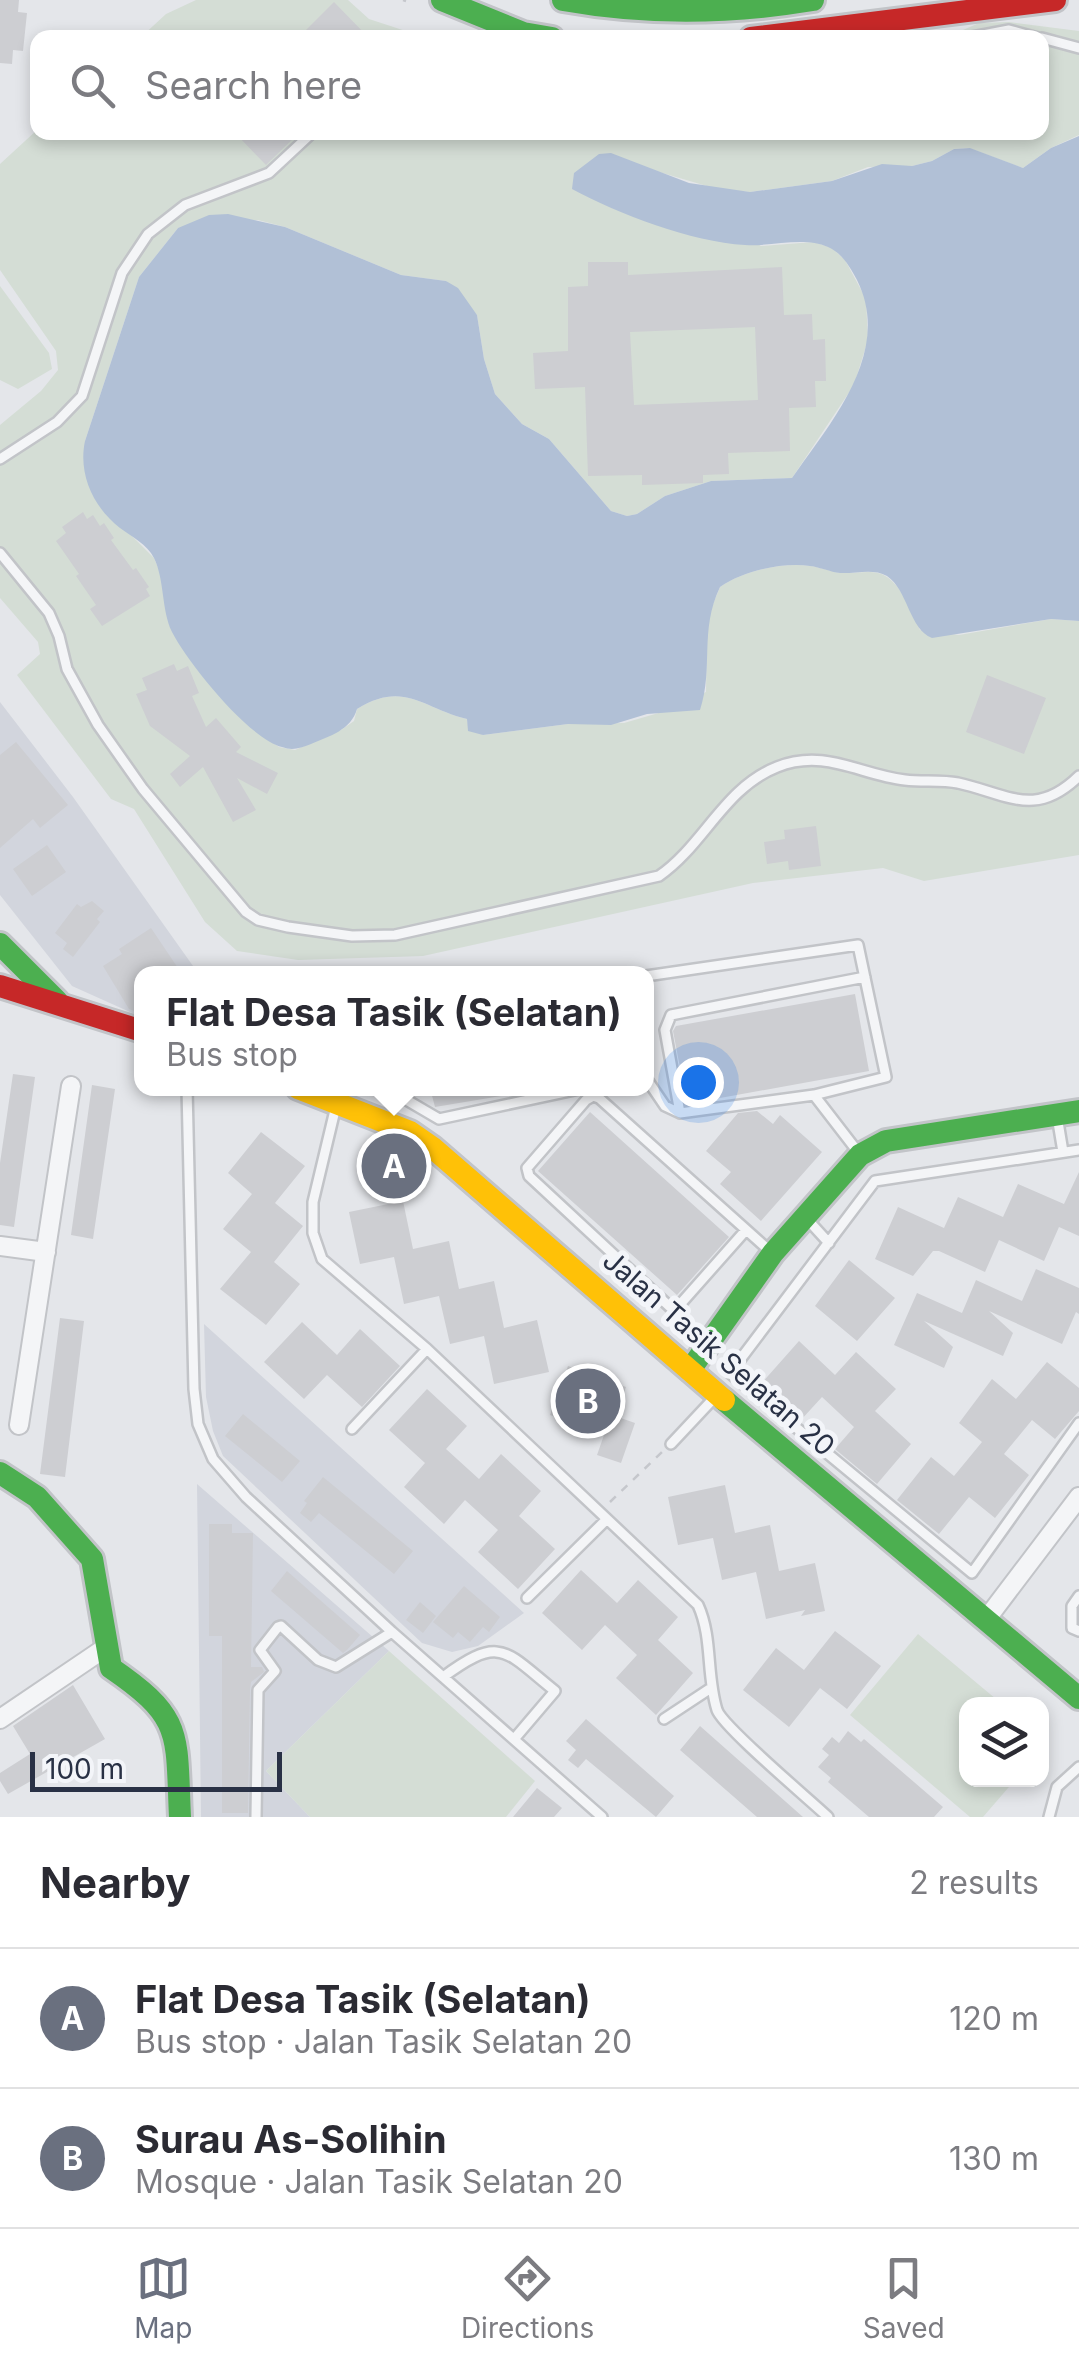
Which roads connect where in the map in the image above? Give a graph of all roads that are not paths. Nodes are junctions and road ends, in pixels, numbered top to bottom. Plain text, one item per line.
1 (442, 0) edge
2 (562, 0) edge
3 (814, 0) edge
4 (1055, 0) edge
5 (516, 30) edge
6 (815, 30) edge
7 (1049, 40) edge
8 (1079, 48) edge
9 (304, 140) edge
10 (0, 459) edge
11 (0, 553) edge
12 (1079, 776) edge
13 (0, 945) edge
14 (654, 975) edge
15 (865, 977) junction
16 (0, 986) edge
17 (60, 1005) junction
18 (134, 1028) edge
19 (71, 1086) dead end
20 (654, 1090) edge
21 (814, 1095) junction
22 (188, 1096) edge
23 (318, 1096) edge
24 (400, 1096) edge
25 (547, 1096) edge
26 (336, 1103) junction
27 (680, 1113) junction
28 (1068, 1113) edge
29 (1079, 1150) edge
30 (1063, 1152) junction
31 (860, 1155) junction
32 (806, 1216) junction
33 (746, 1230) junction
34 (828, 1243) junction
35 (0, 1246) edge
36 (46, 1252) junction
37 (773, 1253) junction
38 (427, 1349) junction
39 (690, 1370) junction
40 (717, 1394) junction
41 (1079, 1423) edge
42 (20, 1425) dead end
43 (352, 1429) dead end
44 (671, 1444) road end
45 (0, 1472) edge
46 (1079, 1497) edge
47 (602, 1517) junction
48 (1079, 1596) edge
49 (527, 1598) dead end
50 (985, 1621) junction
51 (392, 1632) junction
52 (1079, 1632) edge
53 (104, 1648) junction
54 (443, 1677) junction
55 (711, 1688) junction
56 (1079, 1698) edge
57 (0, 1720) edge
58 (664, 1720) dead end
59 (515, 1738) junction
60 (1079, 1767) edge
61 (180, 1817) edge
62 (256, 1817) edge
63 (602, 1817) edge
64 (828, 1817) edge
65 (1049, 1817) edge

1 - 5 main road
2 - 3 main road
4 - 6 main road
7 - 8 lane
9 - 10 lane
11 - 12 lane
13 - 17 main road
14 - 15 lane
15 - 21 lane
15 - 27 lane
16 - 17 main road
17 - 18 main road
19 - 36 street
20 - 27 lane
21 - 27 lane
21 - 31 lane
22 - 51 lane
23 - 26 main road, Jalan Tasik Selatan 20
24 - 25 lane
26 - 38 lane
26 - 39 main road, Jalan Tasik Selatan 20
28 - 30 lane
28 - 31 main road
29 - 30 lane
30 - 34 lane
31 - 32 main road
32 - 34 lane
32 - 37 main road
33 - 33 lane
33 - 37 lane
34 - 41 lane
35 - 36 street
36 - 42 street
37 - 39 main road
38 - 43 lane
38 - 47 lane
39 - 40 main road, Jalan Tasik Selatan 20
40 - 44 lane
40 - 50 main road, Jalan Tasik Selatan 20
45 - 53 main road
46 - 50 street
47 - 49 lane
47 - 55 lane
48 - 52 lane
50 - 56 main road, Jalan Tasik Selatan 20
51 - 54 lane
51 - 62 lane
53 - 57 street
53 - 61 main road
54 - 59 lane
54 - 59 lane
55 - 58 lane
55 - 64 lane
59 - 63 lane
60 - 65 lane

